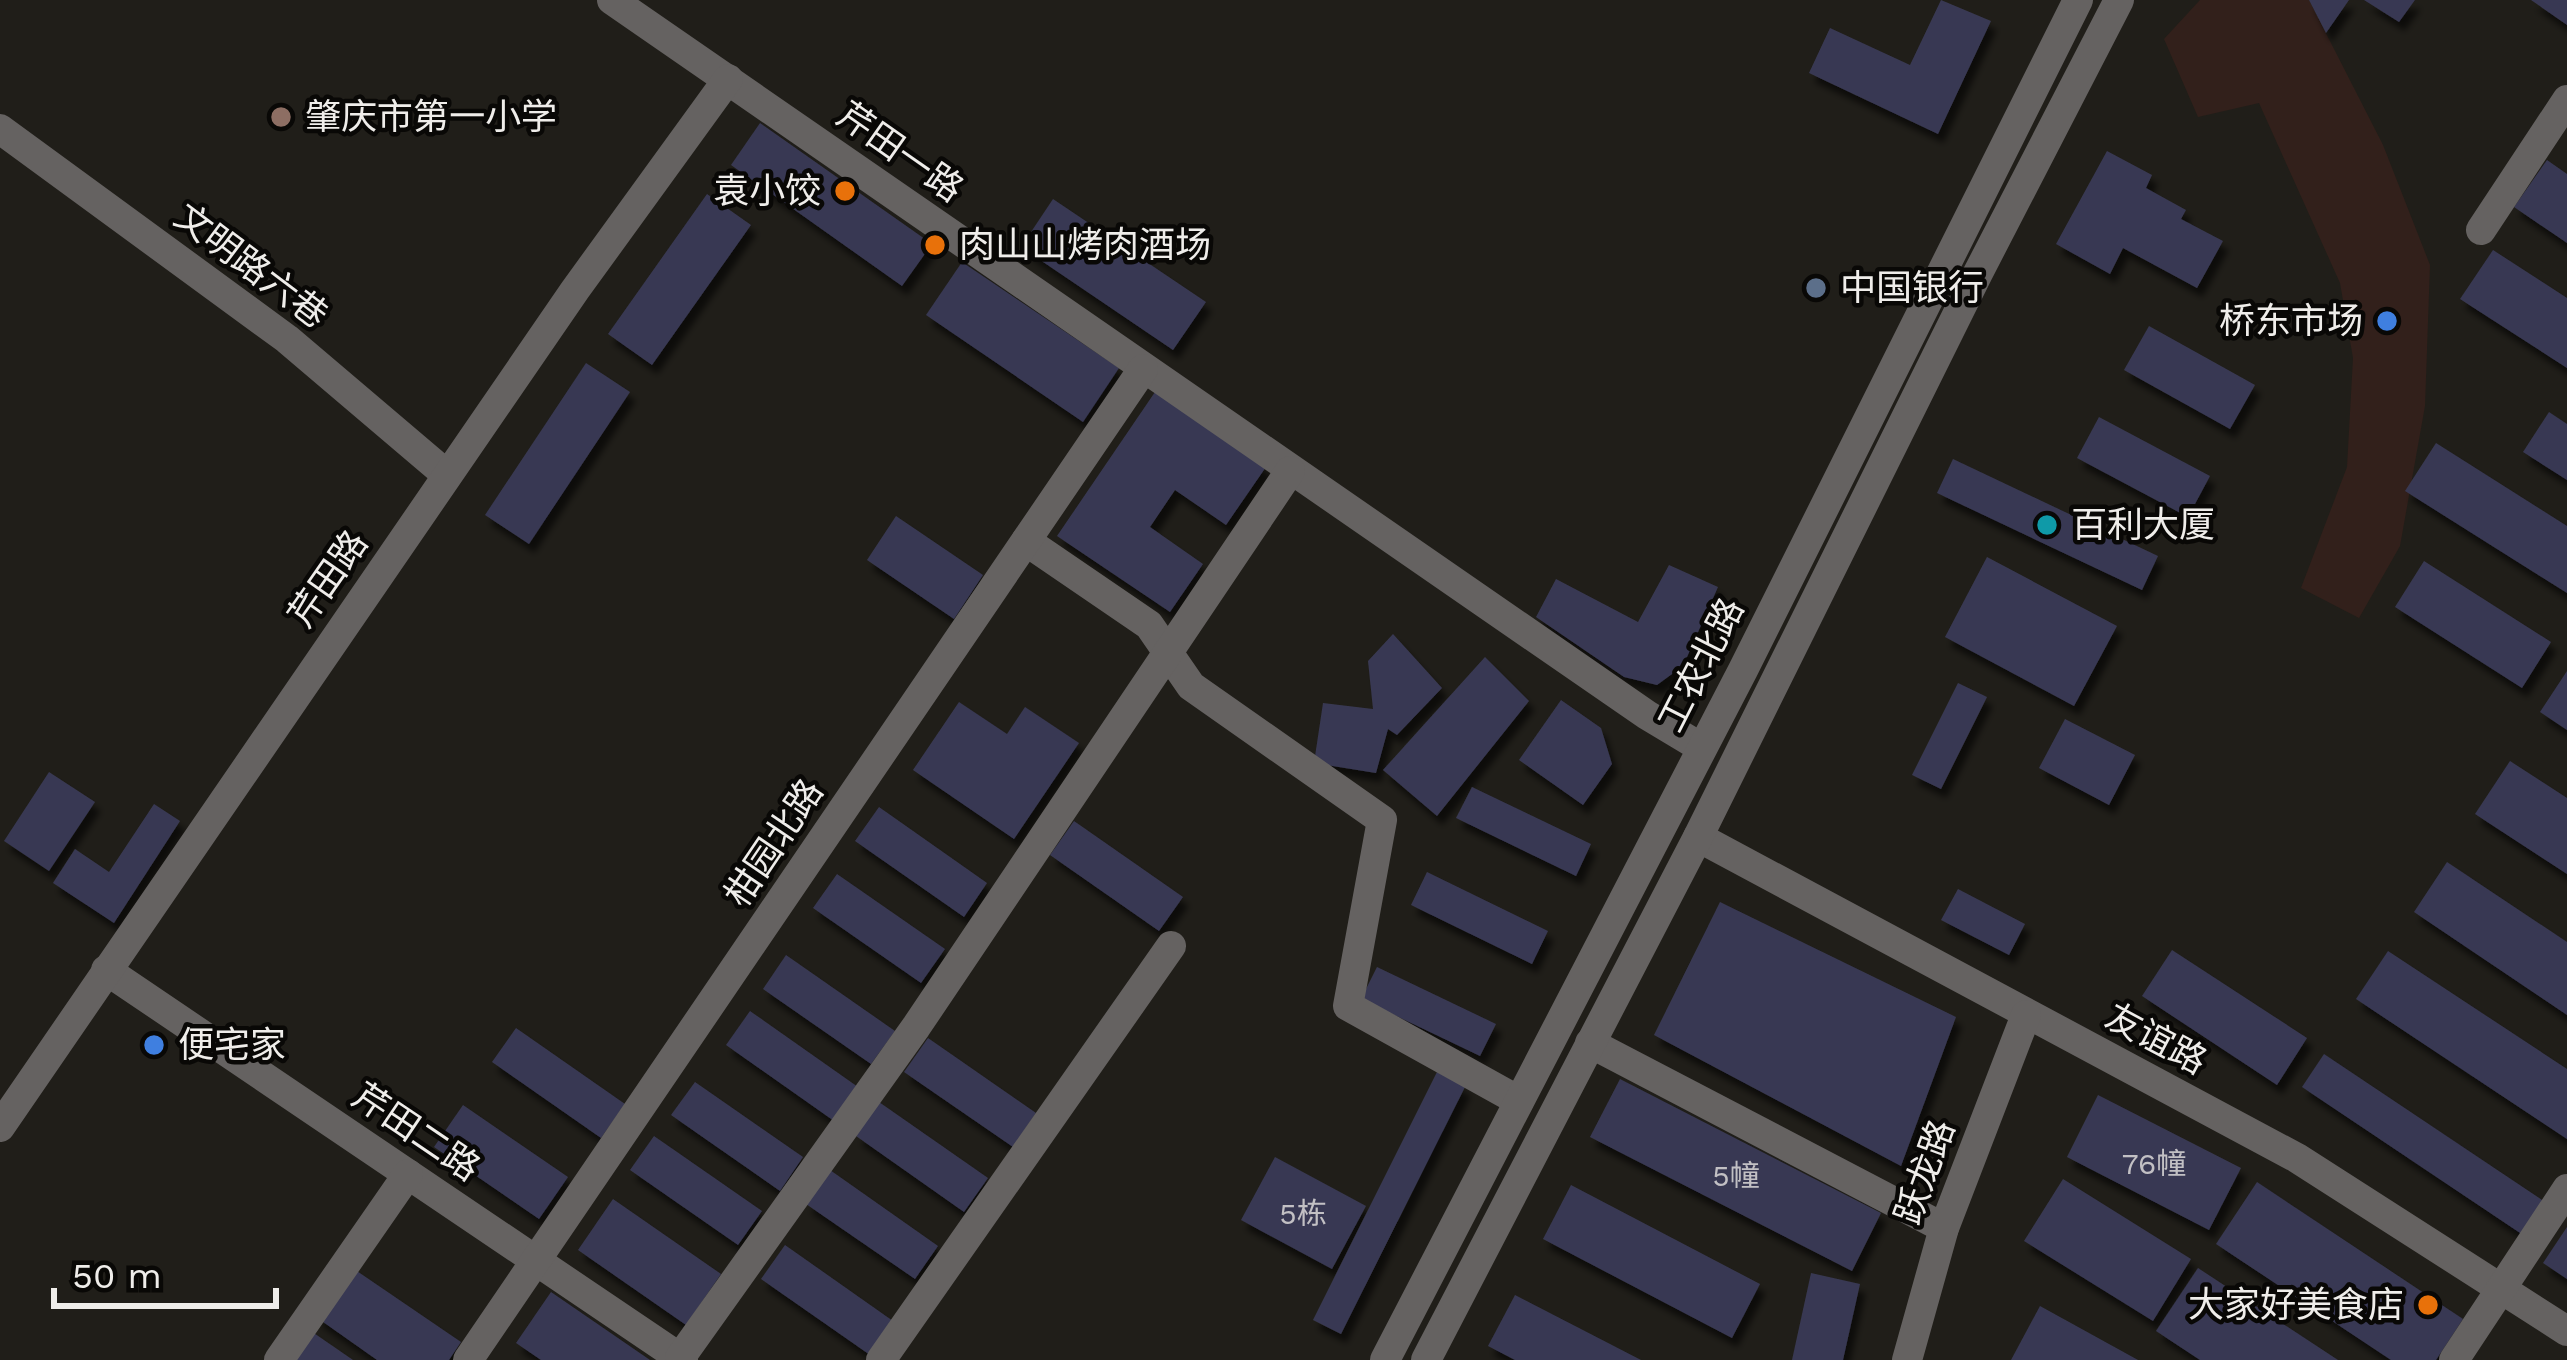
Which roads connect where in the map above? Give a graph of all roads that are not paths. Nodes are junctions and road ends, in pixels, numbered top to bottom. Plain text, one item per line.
1 (612, 0) edge
2 (2078, 0) edge
3 (2119, 0) edge
4 (728, 79) junction
5 (2567, 100) edge
6 (0, 129) edge
7 (2481, 230) dead end
8 (1143, 369) junction
9 (1290, 470) junction
10 (447, 476) junction
11 (1026, 541) junction
12 (1168, 655) junction
13 (1702, 748) junction
14 (1698, 837) junction
15 (1171, 946) dead end
16 (106, 970) junction
17 (2026, 1015) junction
18 (1590, 1043) junction
19 (1519, 1101) junction
20 (0, 1127) edge
21 (408, 1174) junction
22 (2567, 1189) edge
23 (1944, 1228) junction
24 (538, 1261) junction
25 (2500, 1288) junction
26 (2567, 1331) edge
27 (681, 1359) edge
28 (279, 1360) edge
29 (468, 1360) edge
30 (881, 1360) edge
31 (1384, 1360) edge
32 (1426, 1360) edge
33 (1907, 1360) edge
34 (2454, 1360) edge

1 - 4 street, 芹田一路
2 - 13 street, 工农北路
3 - 14 street, 工农北路
4 - 8 street, 芹田一路
4 - 10 street, 芹田路
5 - 7 street
6 - 10 street, 文明路六巷
8 - 9 street, 芹田一路
8 - 11 street, 柑园北路
9 - 12 street
9 - 13 street, 芹田一路
10 - 16 street, 芹田路
11 - 12 street
11 - 24 street, 柑园北路
12 - 19 street
12 - 27 street
13 - 19 street, 工农北路
14 - 17 street, 友谊路
14 - 18 street, 工农北路
15 - 30 street
16 - 20 street, 芹田路
16 - 21 street, 芹田二路
17 - 23 street, 跃龙路
17 - 25 street, 友谊路
18 - 23 street
18 - 32 street, 工农北路
19 - 31 street, 工农北路
21 - 24 street, 芹田二路
21 - 28 street
22 - 25 street
23 - 33 street, 跃龙路
24 - 27 street, 芹田二路
24 - 29 street, 柑园北路
25 - 26 street, 友谊路
25 - 34 street

